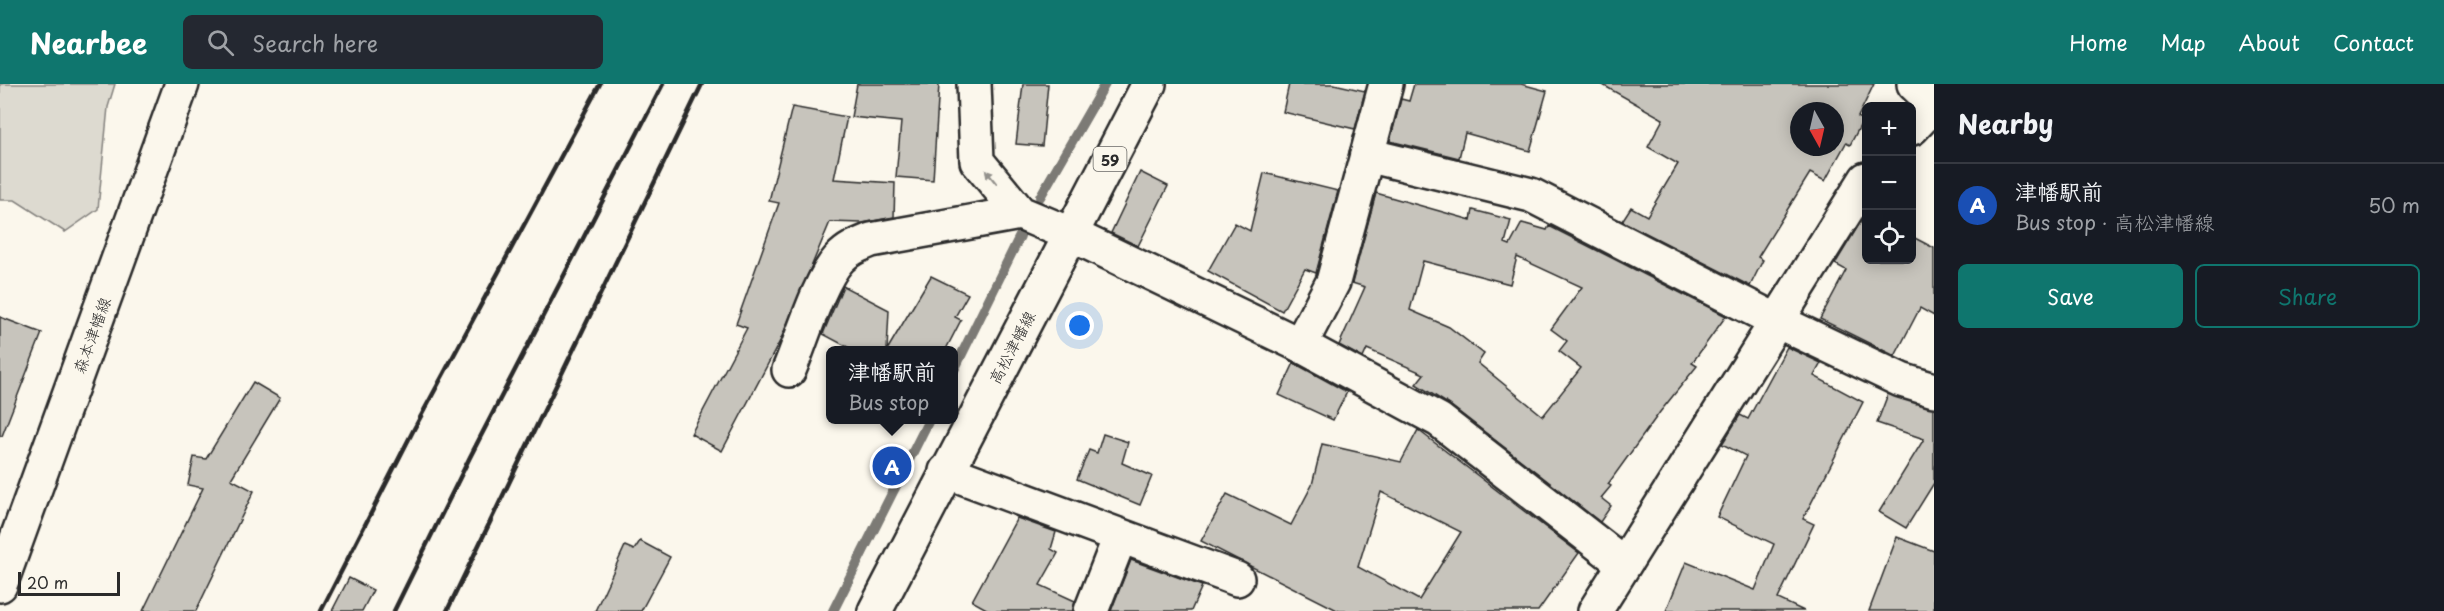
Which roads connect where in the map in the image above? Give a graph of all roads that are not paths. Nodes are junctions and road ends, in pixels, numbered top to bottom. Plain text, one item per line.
1 (182, 84) edge
2 (974, 84) edge
3 (1149, 84) edge
4 (1386, 84) edge
5 (1914, 84) edge
6 (1934, 104) edge
7 (1916, 123) edge
8 (1367, 155) junction
9 (1862, 185) edge
10 (1020, 213) junction
11 (1070, 234) junction
12 (1777, 321) junction
13 (1300, 345) junction
14 (789, 370) dead end
15 (1934, 390) edge
16 (946, 471) junction
17 (1120, 537) junction
18 (1624, 564) junction
19 (1237, 579) dead end
20 (0, 585) edge
21 (875, 611) edge
22 (1091, 611) edge
23 (1594, 611) edge

1 - 20 street, 森本津幡線
10 -> 2 street
3 - 11 street, 高松津幡線 / 59
4 - 8 street
5 - 6 street
6 - 7 street
8 - 12 street
8 - 13 street
9 - 12 street
10 - 11 street
10 - 14 street
11 - 13 street
11 - 16 street, 高松津幡線 / 59
12 - 15 street
12 - 18 street
13 - 18 street
16 - 17 street
16 - 21 street, 高松津幡線 / 59
17 - 19 street
17 - 22 street
18 - 23 street

